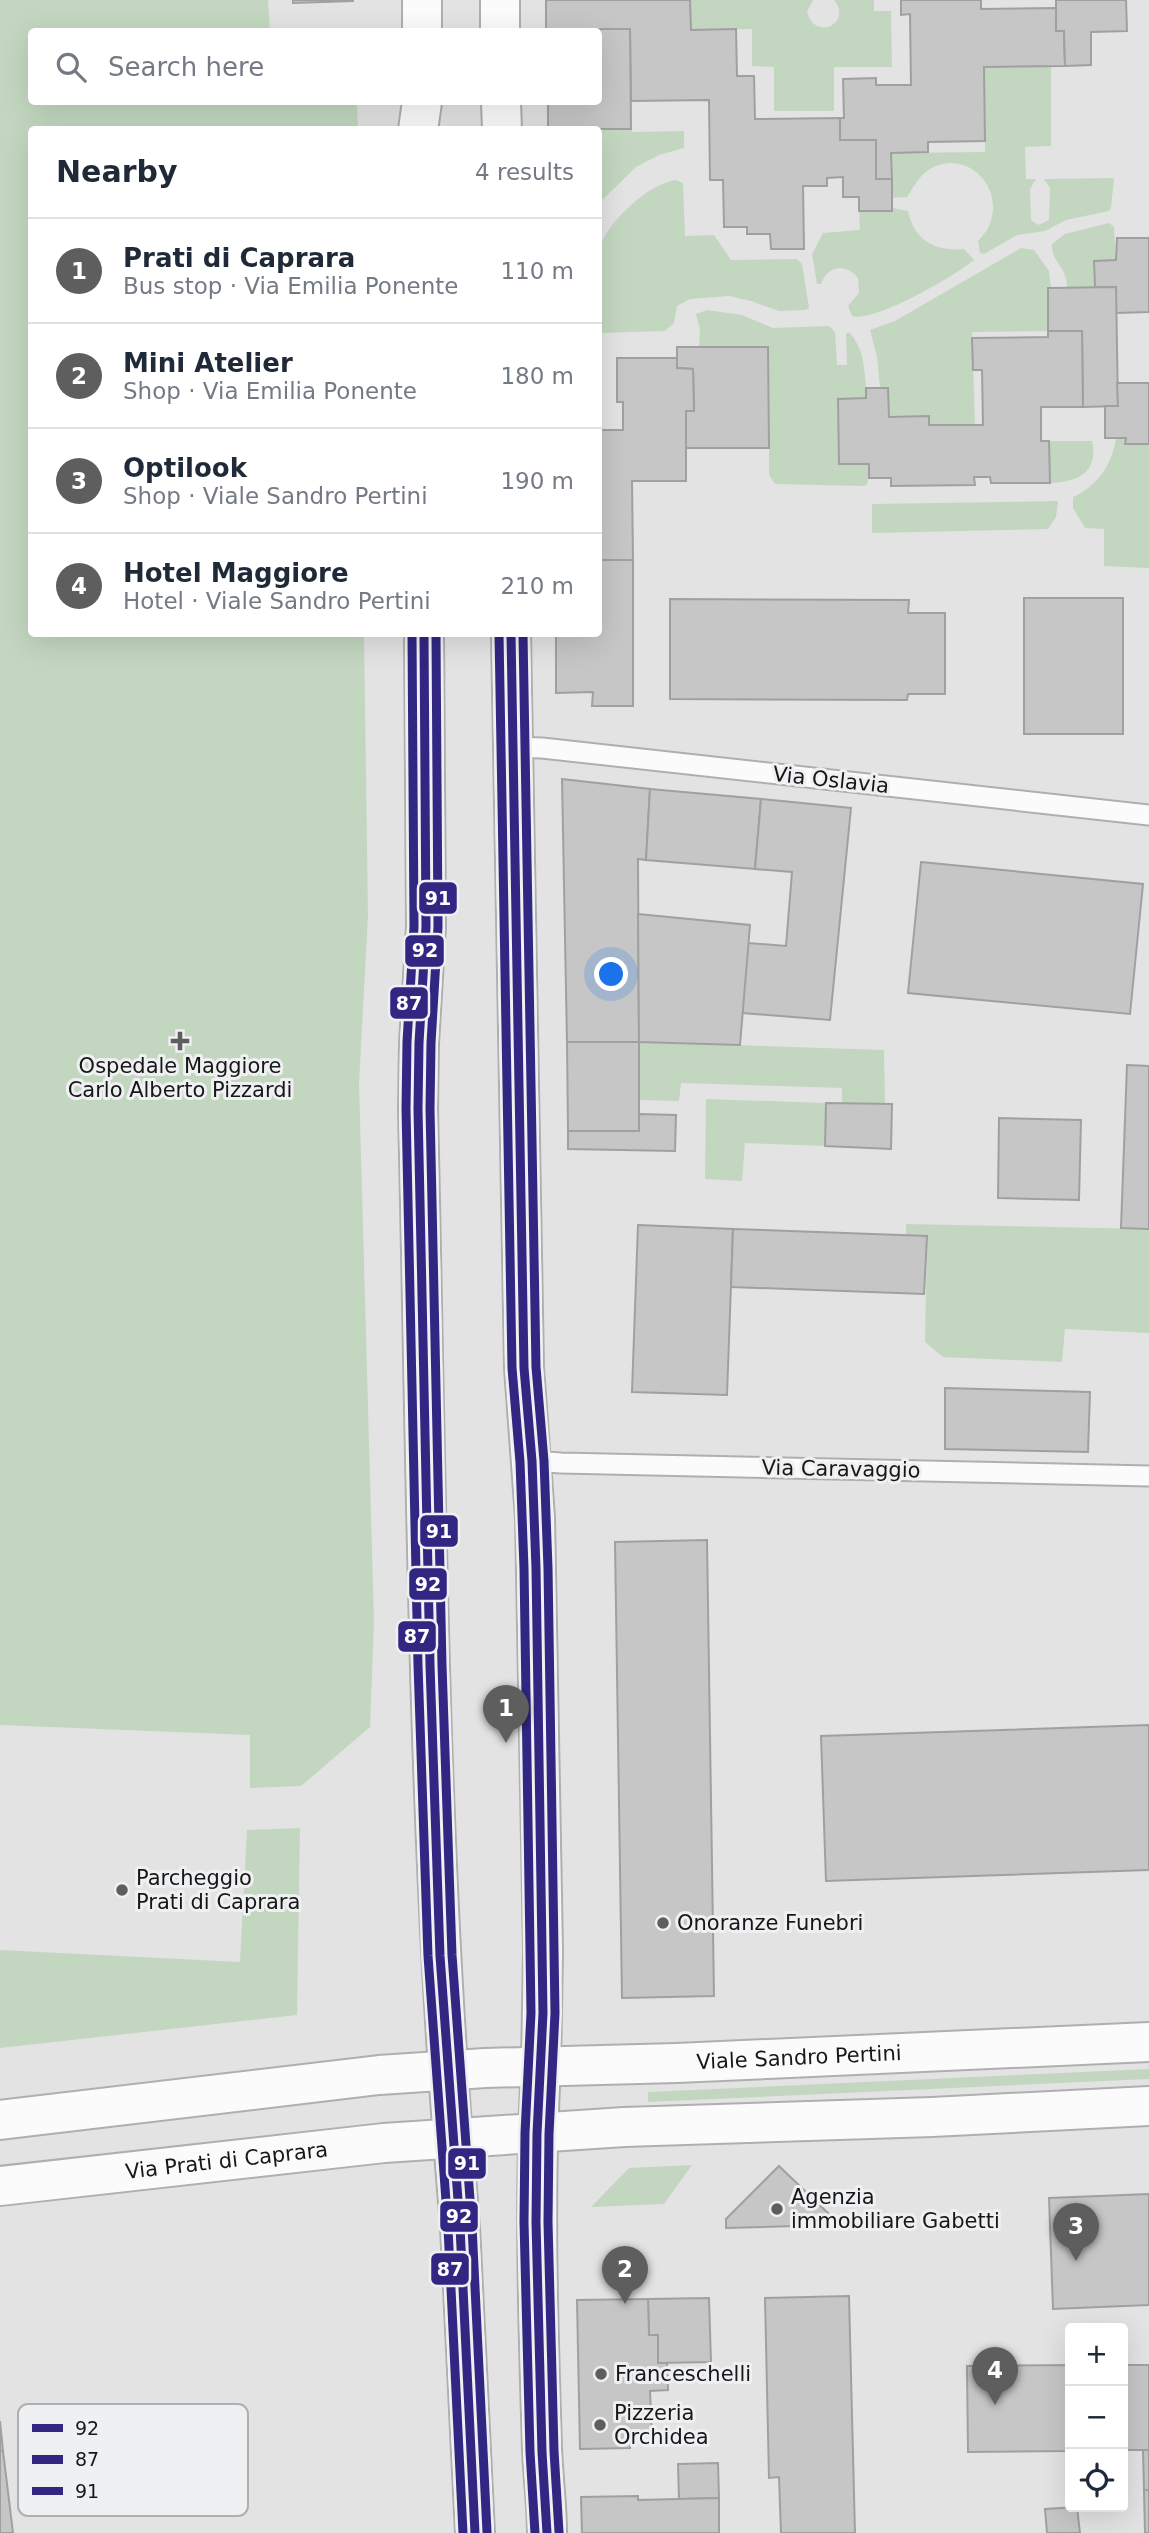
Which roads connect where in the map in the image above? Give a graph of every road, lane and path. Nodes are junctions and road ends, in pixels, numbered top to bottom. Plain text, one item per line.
1 (422, 0) edge
2 (500, 0) edge
3 (422, 28) edge
4 (500, 28) edge
5 (422, 105) edge
6 (501, 105) edge
7 (419, 126) edge
8 (502, 126) edge
9 (424, 637) edge
10 (510, 637) edge
11 (512, 747) junction
12 (1149, 815) edge
13 (532, 1461) junction
14 (1149, 1476) edge
15 (1149, 2042) edge
16 (541, 2066) junction
17 (448, 2071) junction
18 (1149, 2106) edge
19 (0, 2120) edge
20 (537, 2134) junction
21 (453, 2139) junction
22 (0, 2186) edge
23 (475, 2533) edge
24 (547, 2533) edge

1 - 3 main road
2 - 4 main road
5 - 7 main road
6 - 8 main road
9 - 17 main road
10 - 11 main road
11 - 12 lane, Via Oslavia
11 - 13 main road
13 - 14 lane, Via Caravaggio
13 - 16 main road
15 - 16 main road, Viale Sandro Pertini
16 - 17 main road, Viale Sandro Pertini
16 - 20 main road
17 - 19 main road
17 - 21 main road
18 - 20 main road
20 - 21 main road
20 - 24 main road
21 - 22 main road, Via Prati di Caprara
21 - 23 main road

